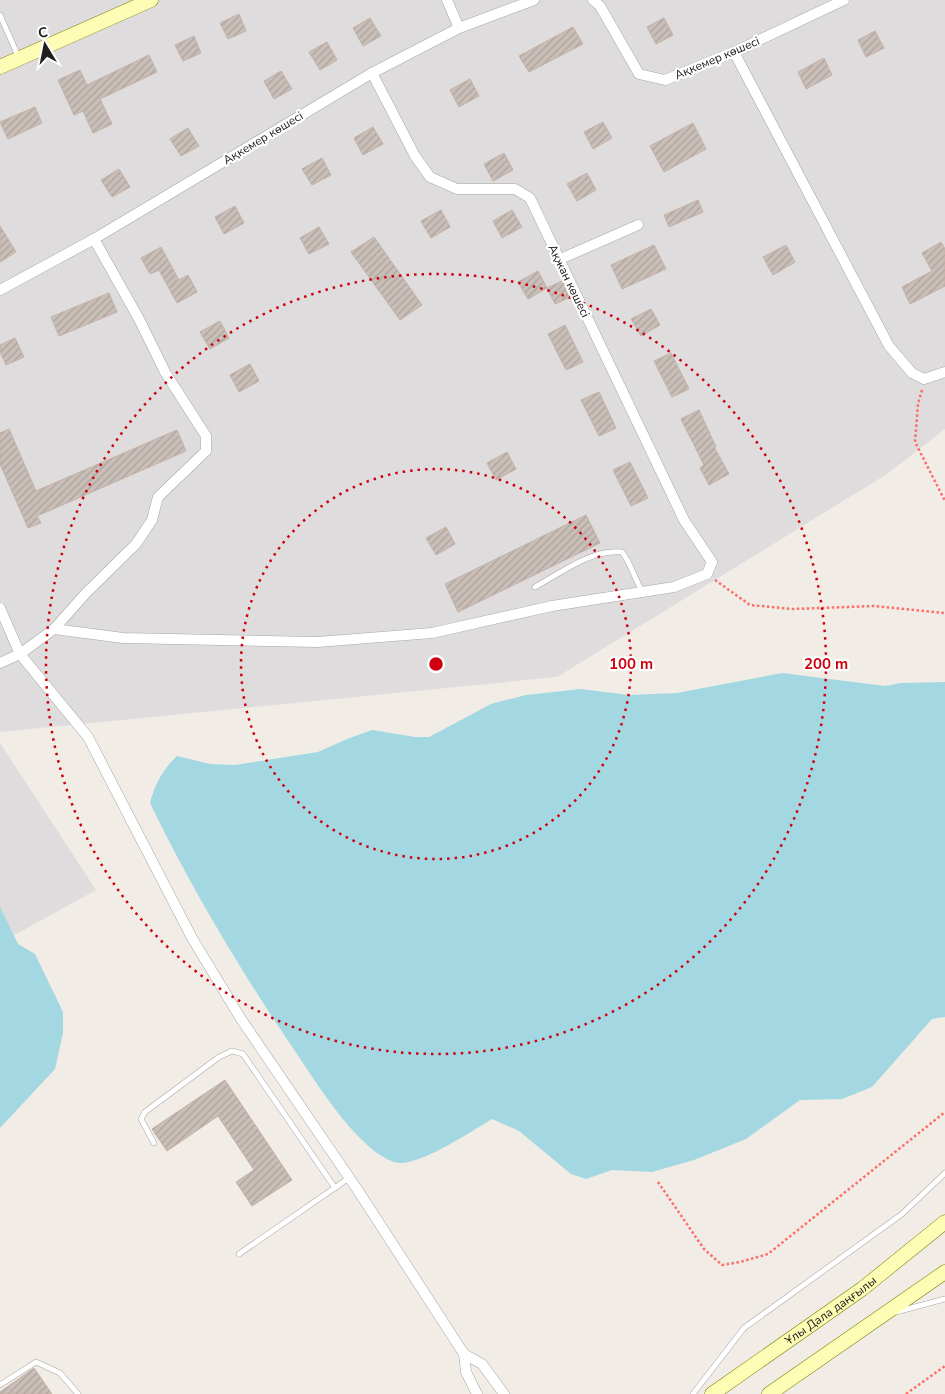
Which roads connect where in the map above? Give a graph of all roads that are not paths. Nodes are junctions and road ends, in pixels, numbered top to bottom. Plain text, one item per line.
1 (151, 0) edge
2 (447, 0) edge
3 (534, 0) edge
4 (593, 0) edge
5 (844, 0) edge
6 (0, 15) edge
7 (459, 28) junction
8 (734, 52) junction
9 (19, 58) junction
10 (0, 67) edge
11 (372, 73) junction
12 (638, 225) dead end
13 (94, 239) junction
14 (558, 260) junction
15 (0, 290) edge
16 (945, 372) edge
17 (535, 588) dead end
18 (644, 592) junction
19 (0, 608) edge
20 (54, 629) junction
21 (20, 654) junction
22 (0, 663) edge
23 (154, 1143) dead end
24 (945, 1173) edge
25 (349, 1178) junction
26 (335, 1188) junction
27 (945, 1222) edge
28 (238, 1254) dead end
29 (945, 1272) edge
30 (945, 1299) edge
31 (886, 1314) junction
32 (464, 1354) junction
33 (0, 1385) edge
34 (78, 1394) edge
35 (477, 1394) edge
36 (504, 1394) edge
37 (693, 1394) edge
38 (712, 1394) edge
39 (769, 1394) edge

1 - 9 main road
2 - 7 street
3 - 7 street, Ақкемер көшесі
4 - 8 street, Ақкемер көшесі
5 - 8 street, Ақкемер көшесі
6 - 9 lane
7 - 11 street, Ақкемер көшесі
8 - 16 street
9 - 10 main road
11 - 13 street, Ақкемер көшесі
11 - 14 street, Ақжан көшесі
12 - 14 street
13 - 15 street, Ақкемер көшесі
13 - 20 street
14 - 18 street, Ақжан көшесі
17 - 18 lane
18 - 20 street
19 - 21 street
20 - 21 street
21 - 22 street
21 - 25 street
23 - 26 lane
24 - 37 lane
25 - 26 lane
25 - 32 street
26 - 28 lane
27 - 38 main road, Ұлы Дала даңғылы
29 - 31 main road
30 - 31 lane
31 - 39 main road
32 - 35 street
32 - 36 street
33 - 34 lane

